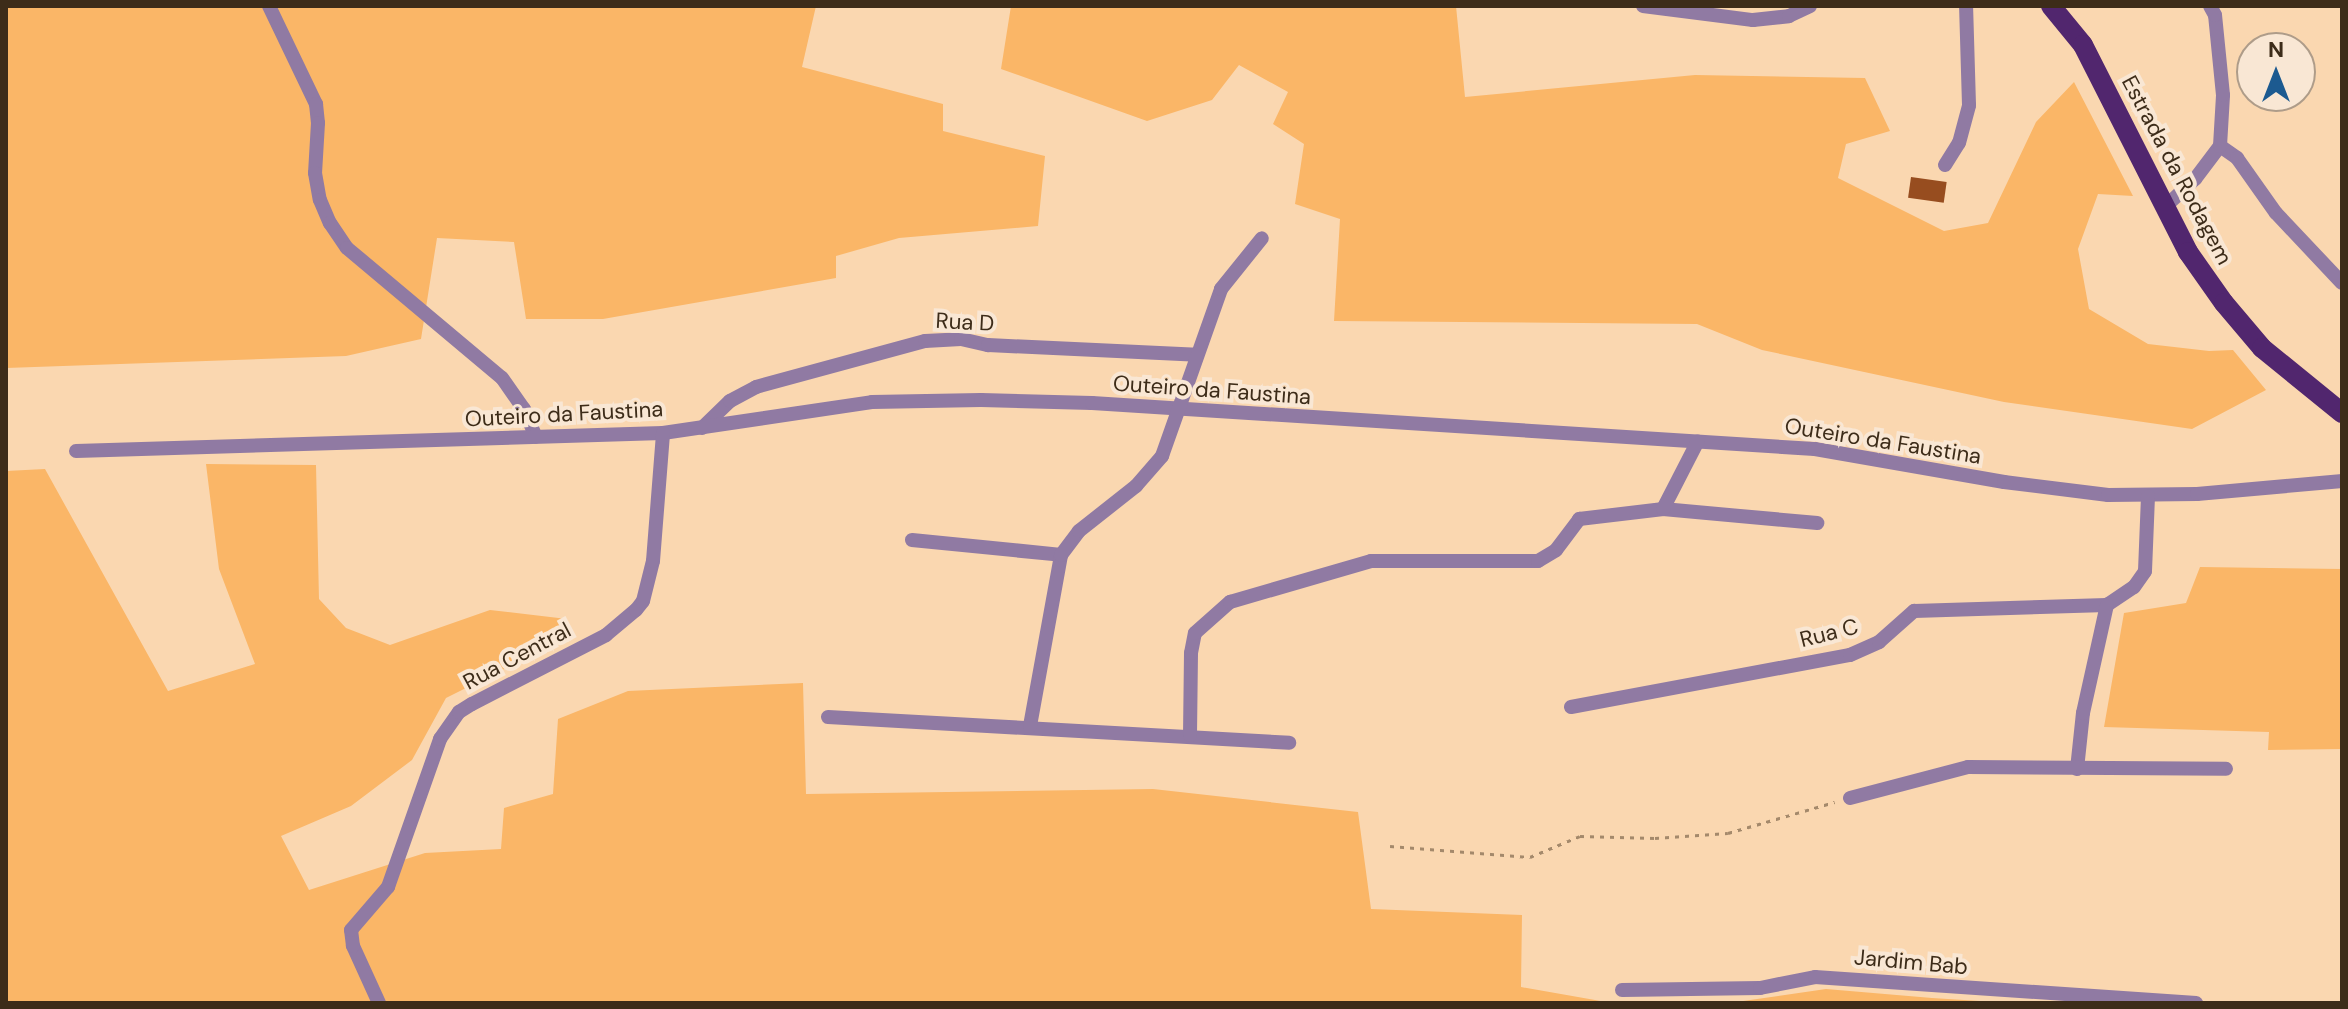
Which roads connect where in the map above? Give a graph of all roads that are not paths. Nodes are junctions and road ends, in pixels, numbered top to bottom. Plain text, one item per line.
1 (269, 6) edge
2 (1643, 6) edge
3 (1810, 6) edge
4 (1966, 6) edge
5 (2051, 6) edge
6 (2210, 6) edge
7 (2220, 146) junction
8 (1945, 165) dead end
9 (2166, 206) junction
10 (1262, 238) dead end
11 (2342, 283) edge
12 (1197, 355) junction
13 (1180, 409) junction
14 (2342, 413) edge
15 (702, 428) junction
16 (663, 433) junction
17 (536, 437) junction
18 (1698, 441) junction
19 (76, 451) dead end
20 (2342, 481) edge
21 (2148, 496) junction
22 (1663, 509) junction
23 (1817, 523) dead end
24 (912, 540) dead end
25 (1061, 555) junction
26 (2107, 605) junction
27 (1571, 707) dead end
28 (828, 717) dead end
29 (1030, 726) junction
30 (1190, 735) junction
31 (1289, 743) dead end
32 (2077, 769) junction
33 (2226, 769) dead end
34 (1850, 798) road end
35 (1622, 990) dead end
36 (379, 1003) edge
37 (2196, 1003) edge

1 - 17 street
2 - 3 street
4 - 8 street
5 - 9 main road, Estrada da Rodagem
6 - 7 street
7 - 9 street
7 - 11 street
9 - 14 main road, Estrada da Rodagem
10 - 12 street
12 - 13 street
12 - 15 street, Rua D
13 - 15 street, Outeiro da Faustina
13 - 18 street, Outeiro da Faustina
13 - 25 street
15 - 16 street, Outeiro da Faustina
16 - 17 street, Outeiro da Faustina
16 - 36 street, Rua Central
17 - 19 street, Outeiro da Faustina
18 - 21 street, Outeiro da Faustina
18 - 22 street
20 - 21 street, Outeiro da Faustina
21 - 26 street
22 - 23 street
22 - 30 street
24 - 25 street
25 - 29 street
26 - 27 street, Rua C
26 - 32 street
28 - 29 street
29 - 30 street
30 - 31 street
32 - 33 street
32 - 34 street
35 - 37 street, Jardim Bab

